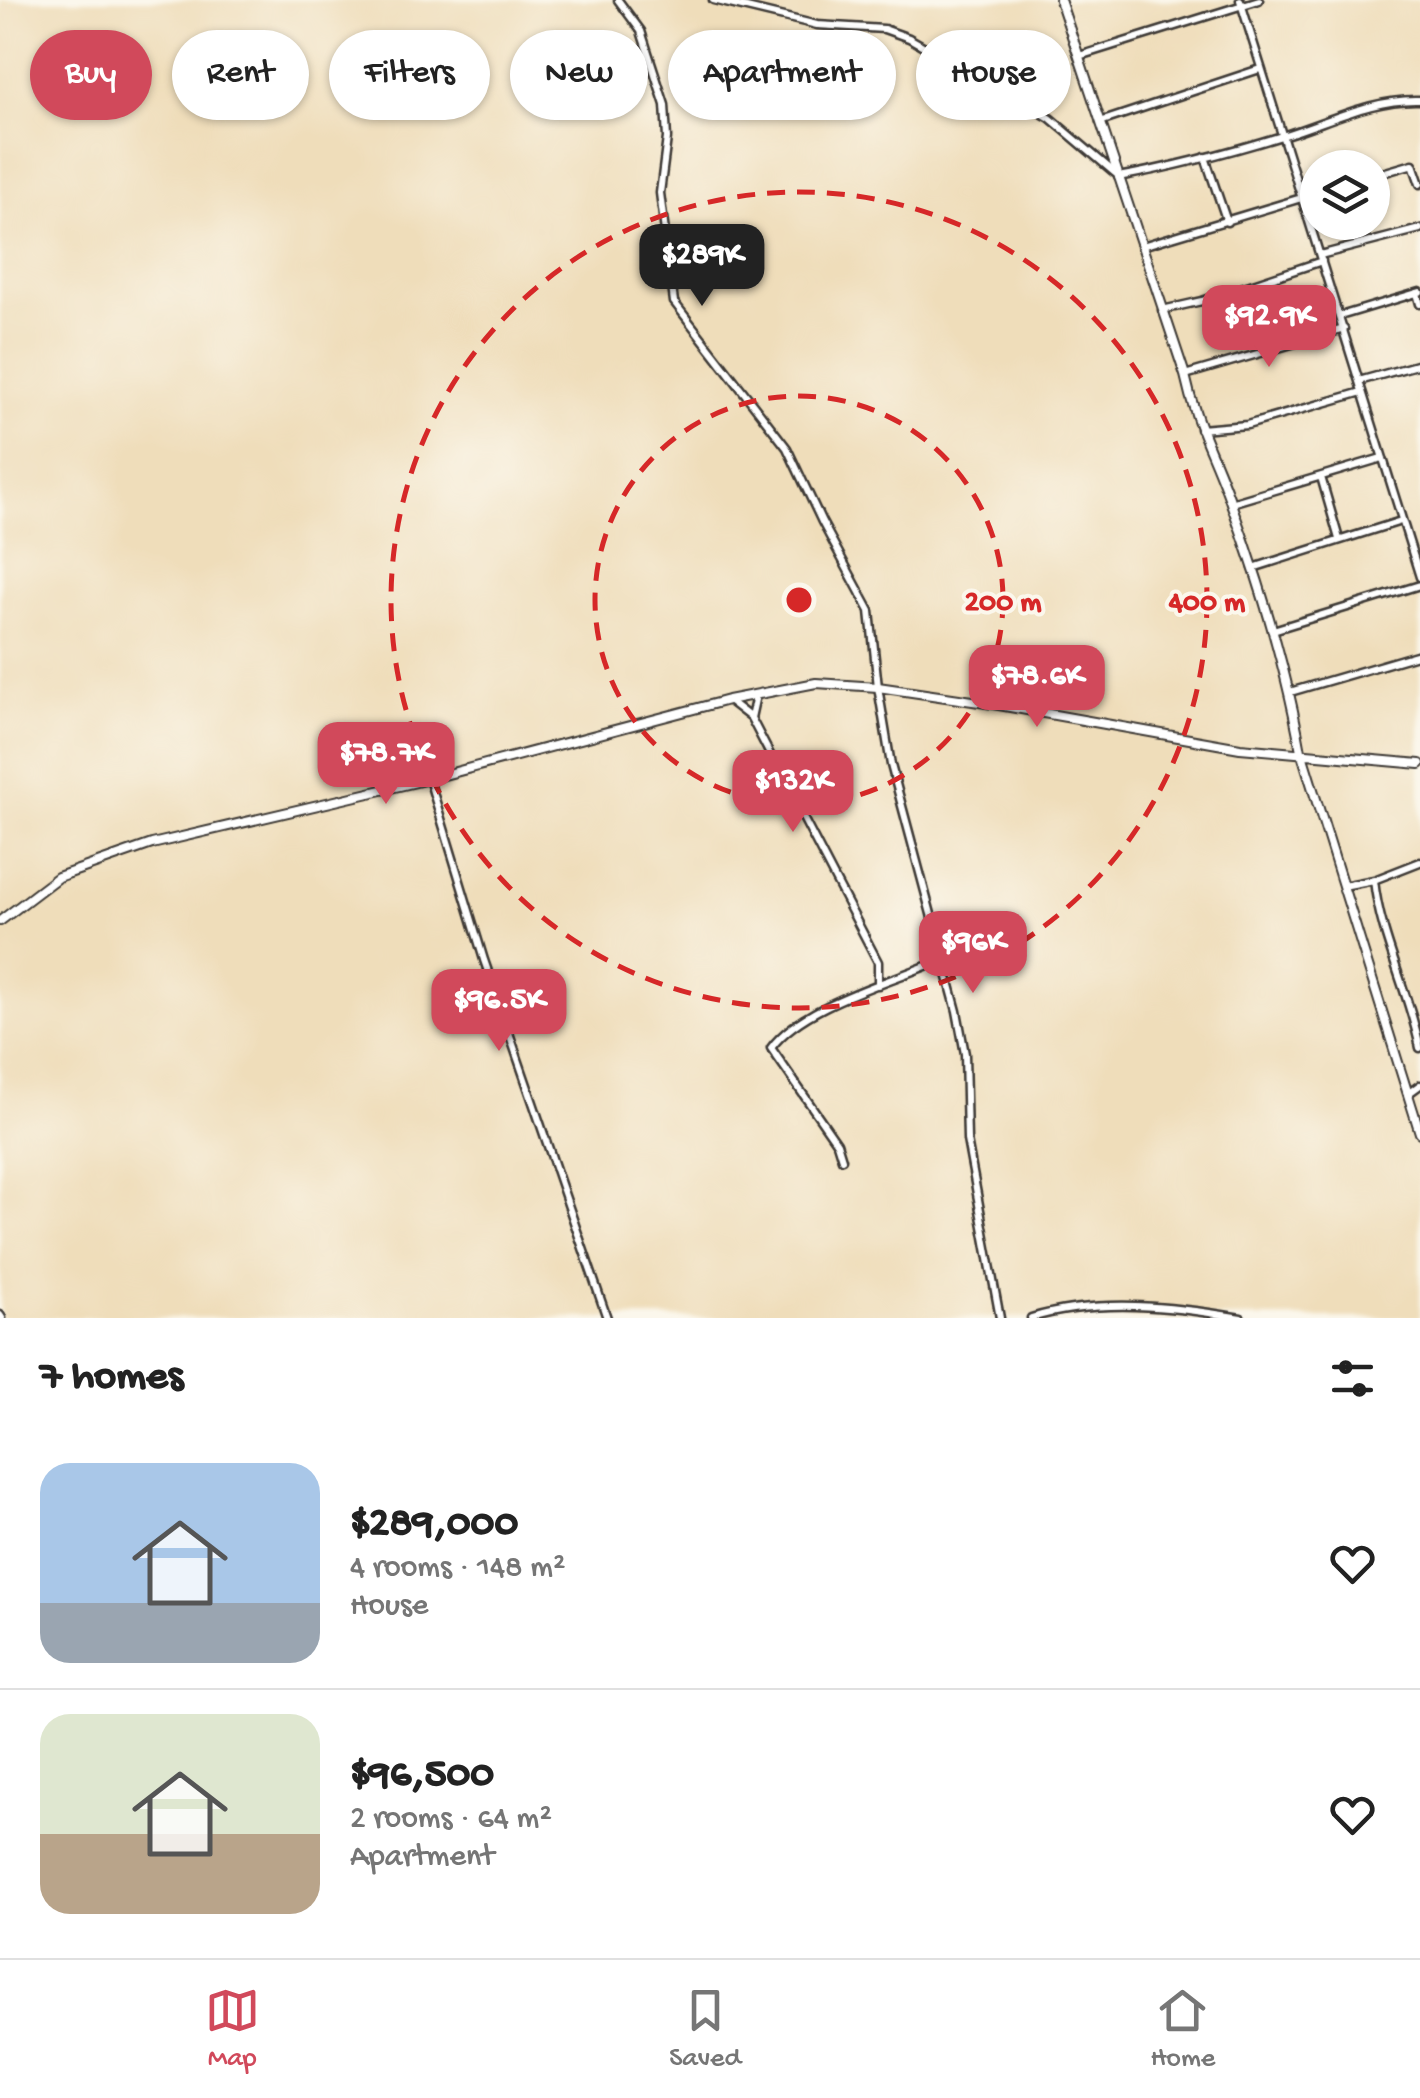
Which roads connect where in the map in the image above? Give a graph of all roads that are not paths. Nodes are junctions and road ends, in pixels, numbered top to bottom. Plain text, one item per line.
1 (618, 0) edge
2 (713, 0) edge
3 (1060, 0) edge
4 (1259, 0) edge
5 (1240, 3) edge
6 (1079, 56) junction
7 (1260, 69) junction
8 (1420, 100) edge
9 (1099, 122) junction
10 (1282, 136) junction
11 (1205, 157) junction
12 (1390, 171) edge
13 (1116, 175) junction
14 (1420, 184) edge
15 (1300, 195) edge
16 (1300, 198) edge
17 (1227, 222) junction
18 (1420, 228) edge
19 (1315, 240) edge
20 (1142, 246) junction
21 (1321, 258) junction
22 (1419, 292) edge
23 (1420, 304) edge
24 (1161, 310) junction
25 (1340, 316) junction
26 (1344, 329) junction
27 (1420, 364) edge
28 (1185, 375) junction
29 (1359, 381) junction
30 (1362, 392) junction
31 (1198, 429) junction
32 (1382, 458) junction
33 (1320, 477) junction
34 (1232, 503) junction
35 (1401, 521) junction
36 (1340, 539) junction
37 (1252, 569) junction
38 (1420, 577) edge
39 (1420, 585) edge
40 (1273, 630) junction
41 (1420, 654) edge
42 (878, 687) junction
43 (1290, 692) junction
44 (756, 694) junction
45 (728, 700) junction
46 (751, 718) junction
47 (1300, 751) junction
48 (1420, 764) edge
49 (429, 779) junction
50 (1420, 862) edge
51 (1374, 880) junction
52 (1341, 886) junction
53 (0, 920) edge
54 (945, 958) junction
55 (878, 985) junction
56 (1420, 1048) edge
57 (1420, 1085) edge
58 (1409, 1092) junction
59 (1420, 1133) edge
60 (842, 1159) dead end
61 (1119, 1306) junction
62 (606, 1318) edge
63 (1000, 1318) edge
64 (1031, 1318) edge
65 (1126, 1318) edge
66 (1241, 1318) edge

1 - 42 street
2 - 13 street
3 - 6 street
4 - 5 street
5 - 6 street
5 - 7 street
6 - 9 street
7 - 9 street
7 - 10 street
8 - 10 street
9 - 13 street
10 - 11 street
10 - 15 street
11 - 13 street
11 - 17 street
12 - 14 street
13 - 20 street
16 - 17 street
17 - 20 street
18 - 21 street
19 - 21 street
20 - 24 street
21 - 24 street
21 - 25 street
22 - 23 street
22 - 25 street
24 - 28 street
25 - 26 street
26 - 28 street
26 - 29 street
27 - 29 street
28 - 31 street
29 - 30 street
30 - 31 street
30 - 32 street
31 - 34 street
32 - 33 street
32 - 35 street
33 - 34 street
33 - 36 street
34 - 37 street
35 - 36 street
35 - 38 street
36 - 37 street
37 - 40 street
39 - 40 street
40 - 43 street
41 - 43 street
42 - 44 street
42 - 47 street
42 - 54 street
43 - 47 street
44 - 45 street
44 - 46 street
45 - 46 street
45 - 49 street
46 - 55 street
47 - 48 street
47 - 52 street
49 - 53 street
49 - 62 street
50 - 51 street
51 - 52 street
51 - 56 street
52 - 58 street
54 - 55 street
54 - 63 street
55 - 60 street
57 - 58 street
58 - 59 street
61 - 64 street
61 - 65 street
61 - 66 street

